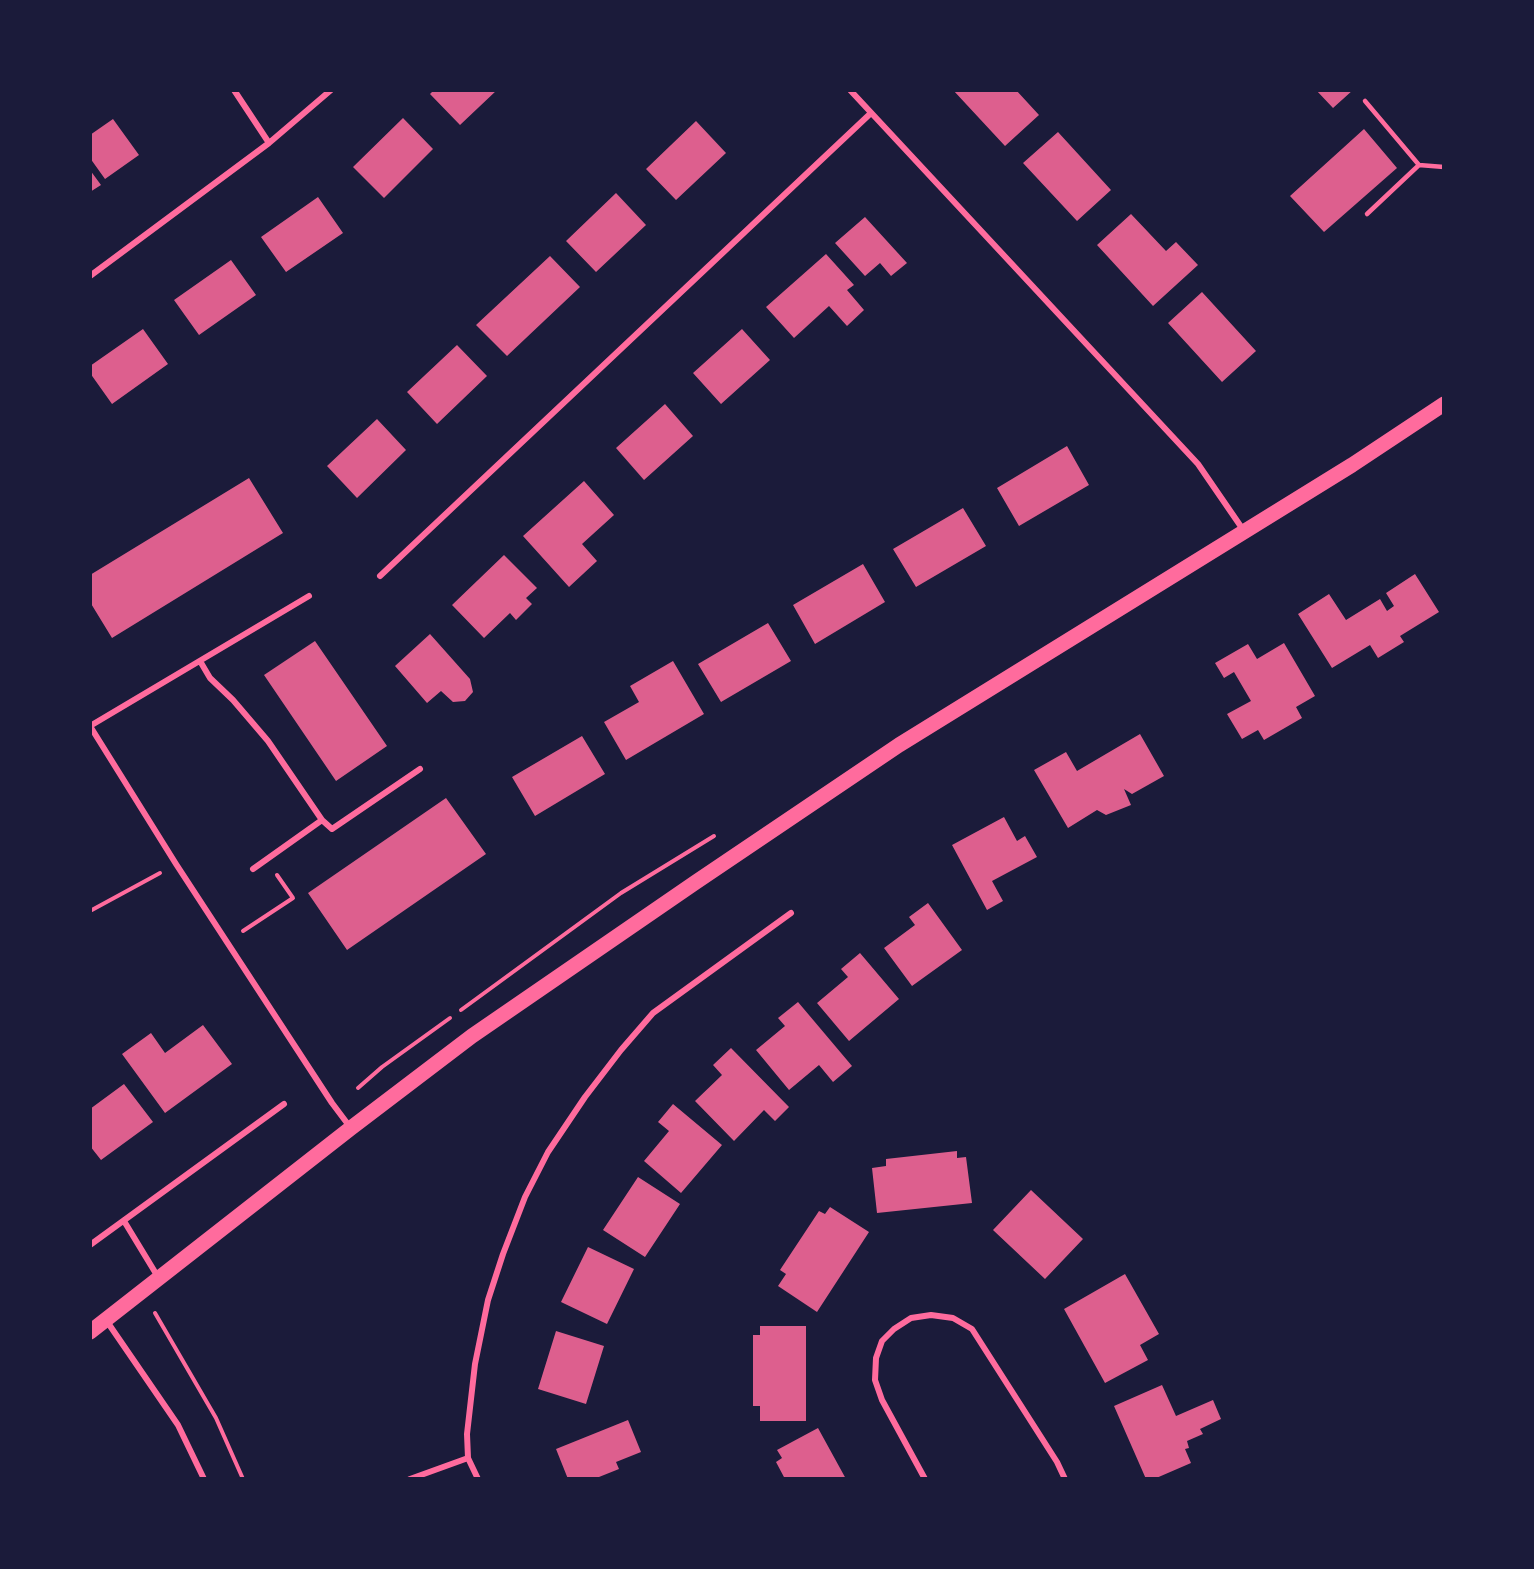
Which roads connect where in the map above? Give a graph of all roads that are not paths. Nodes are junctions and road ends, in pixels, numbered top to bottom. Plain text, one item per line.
1 (234, 90) edge
2 (331, 90) edge
3 (850, 90) edge
4 (1365, 101) dead end
5 (871, 113) junction
6 (269, 143) junction
7 (1419, 165) junction
8 (1444, 167) edge
9 (1367, 214) dead end
10 (90, 276) edge
11 (1444, 404) edge
12 (1245, 531) junction
13 (380, 576) dead end
14 (309, 596) dead end
15 (200, 661) junction
16 (90, 726) edge
17 (420, 769) dead end
18 (322, 820) junction
19 (253, 869) dead end
20 (791, 913) dead end
21 (284, 1104) dead end
22 (351, 1128) junction
23 (124, 1221) junction
24 (90, 1245) edge
25 (159, 1278) junction
26 (106, 1320) junction
27 (90, 1332) edge
28 (468, 1458) junction
29 (204, 1479) edge
30 (410, 1479) edge
31 (478, 1479) edge
32 (925, 1479) edge
33 (1065, 1479) edge

1 - 6 street
2 - 6 street
3 - 5 street
4 - 7 lane
5 - 12 street
5 - 13 street
6 - 10 street
7 - 8 lane
7 - 9 lane
11 - 12 main road
12 - 22 main road
14 - 15 street
15 - 16 street
15 - 18 street
16 - 22 street
17 - 18 street
18 - 19 street
20 - 28 street
21 - 23 street
22 - 25 main road
23 - 24 street
23 - 25 street
25 - 26 main road
26 - 27 main road
26 - 29 street
28 - 30 street
28 - 31 street
32 - 33 street

